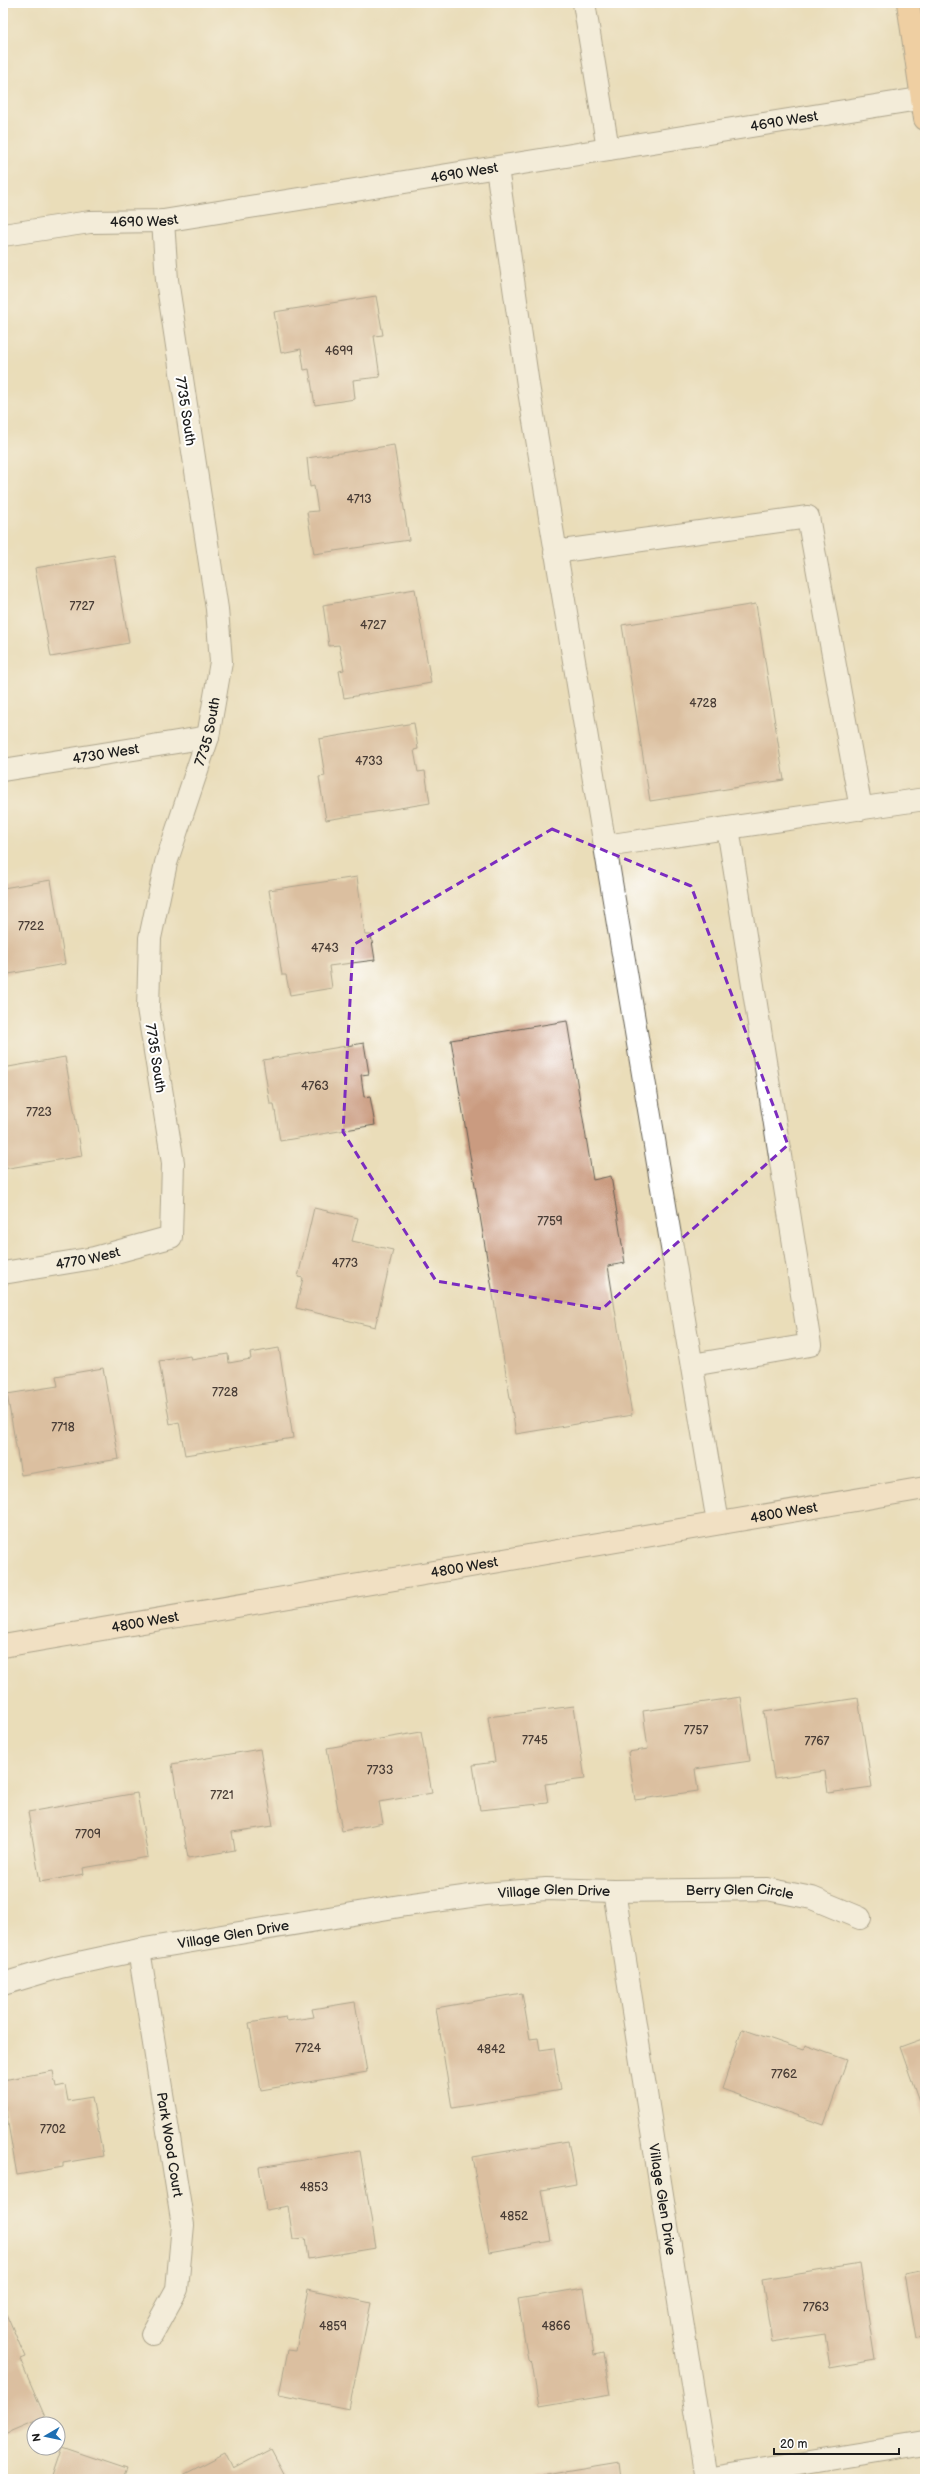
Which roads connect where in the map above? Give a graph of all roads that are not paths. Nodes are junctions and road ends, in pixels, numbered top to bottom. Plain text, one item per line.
1 (584, 3) edge
2 (908, 3) edge
3 (924, 105) edge
4 (608, 149) junction
5 (497, 168) junction
6 (163, 221) junction
7 (3, 235) edge
8 (555, 552) junction
9 (208, 737) junction
10 (3, 770) edge
11 (925, 799) edge
12 (861, 809) junction
13 (728, 828) junction
14 (605, 846) junction
15 (171, 1237) joint
16 (3, 1273) edge
17 (692, 1365) junction
18 (925, 1488) edge
19 (718, 1523) junction
20 (3, 1646) edge
21 (614, 1891) junction
22 (860, 1918) dead end
23 (139, 1950) junction
24 (3, 1984) edge
25 (152, 2334) dead end
26 (925, 2443) edge
27 (707, 2479) edge

1 - 4 street
2 - 3 main road
3 - 4 street, 4690 West
4 - 5 street, 4690 West
5 - 6 street, 4690 West
5 - 8 street
6 - 7 street, 4690 West
6 - 9 street, 7735 South
8 - 12 street
8 - 14 street
9 - 10 street, 4730 West
9 - 15 street, 7735 South
11 - 12 street
12 - 13 street
13 - 14 street
13 - 17 street
14 - 17 street
15 - 16 street, 4770 West
17 - 19 street
18 - 19 main road, 4800 West
19 - 20 main road, 4800 West
21 - 22 street, Berry Glen Circle
21 - 23 street, Village Glen Drive
21 - 27 street, Village Glen Drive
23 - 24 street, Village Glen Drive
23 - 25 street, Park Wood Court
26 - 27 street

